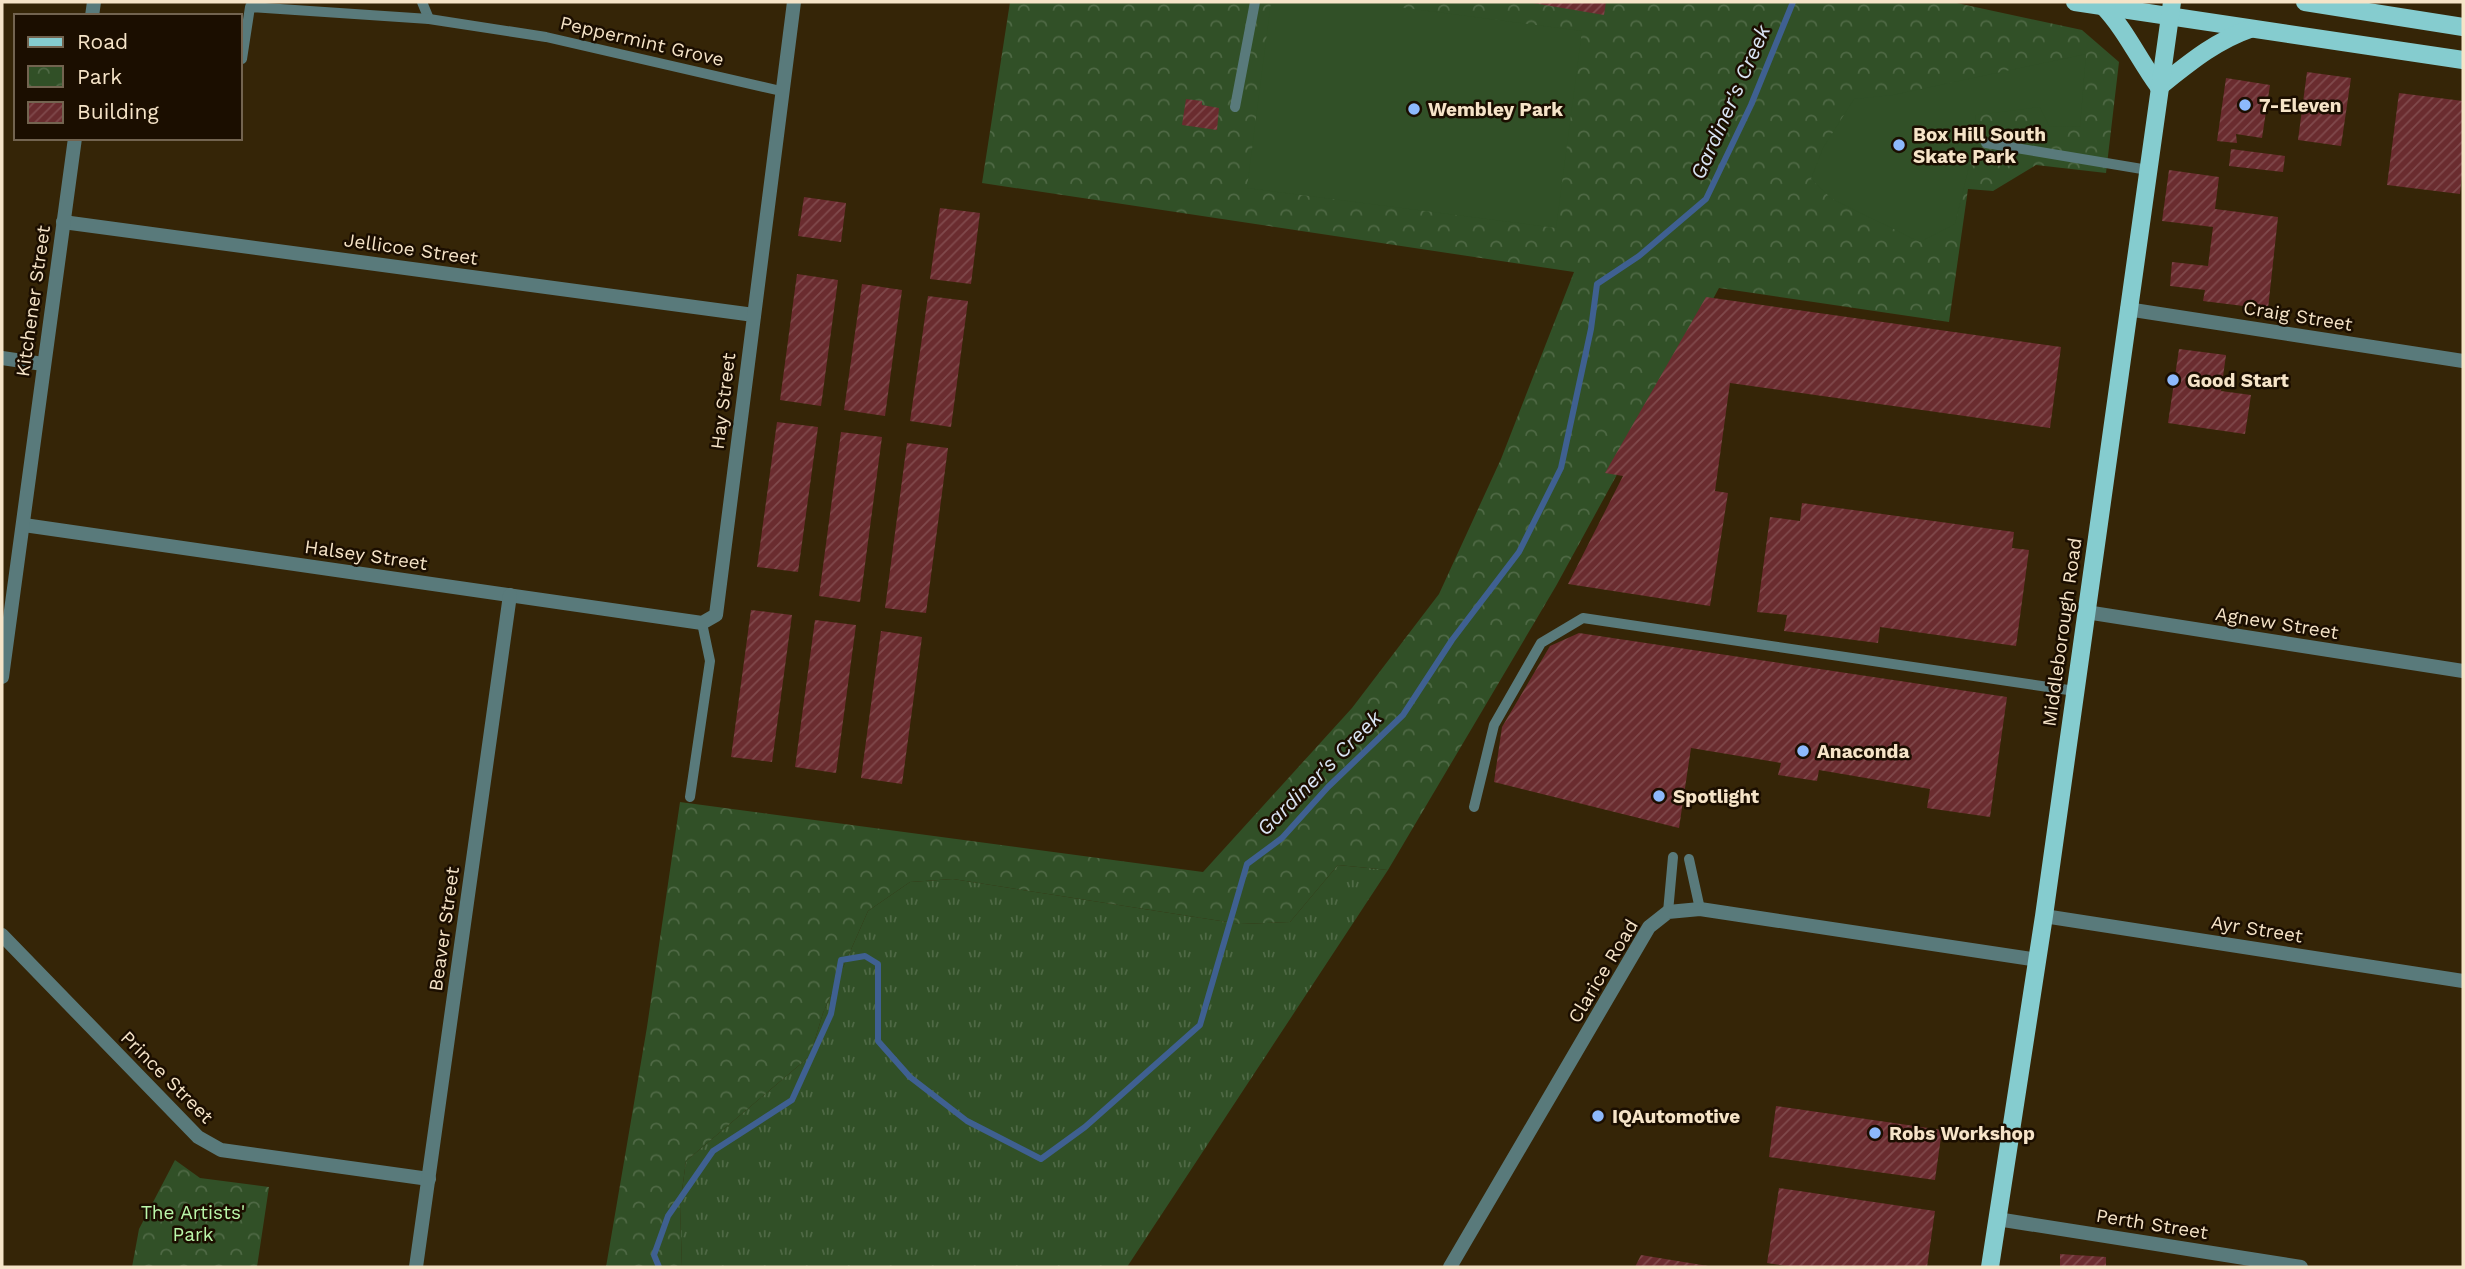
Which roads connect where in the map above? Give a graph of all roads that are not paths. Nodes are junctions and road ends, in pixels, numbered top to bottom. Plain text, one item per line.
1 (422, 2) edge
2 (794, 2) edge
3 (1255, 2) edge
4 (2075, 2) edge
5 (2305, 2) edge
6 (2103, 6) junction
7 (2171, 9) edge
8 (429, 19) junction
9 (2463, 27) edge
10 (2254, 28) junction
11 (242, 59) dead end
12 (2463, 60) edge
13 (2159, 87) junction
14 (781, 92) junction
15 (1235, 107) dead end
16 (75, 140) edge
17 (1986, 142) dead end
18 (2148, 170) junction
19 (63, 222) junction
20 (2127, 309) junction
21 (754, 316) junction
22 (2, 358) edge
23 (2463, 361) edge
24 (43, 364) junction
25 (24, 525) junction
26 (510, 595) junction
27 (2086, 612) junction
28 (702, 623) junction
29 (2463, 671) edge
30 (2, 677) edge
31 (2075, 691) junction
32 (690, 797) dead end
33 (1474, 807) dead end
34 (1673, 857) dead end
35 (1689, 859) dead end
36 (1700, 909) junction
37 (1668, 912) junction
38 (2044, 915) junction
39 (2, 936) edge
40 (2038, 960) junction
41 (2463, 981) edge
42 (429, 1179) junction
43 (1997, 1219) junction
44 (416, 1267) edge
45 (1450, 1267) edge
46 (1990, 1267) edge
47 (2301, 1267) edge

1 - 8 lane
2 - 14 street, Hay Street
3 - 15 lane
4 - 6 main road
5 - 9 main road
6 - 7 main road
6 - 13 main road
7 - 10 main road
7 - 13 main road, Middleborough Road
8 - 11 lane, Peppermint Grove
8 - 14 lane, Peppermint Grove
10 - 12 main road
10 - 13 main road
13 - 18 main road, Middleborough Road
14 - 21 street, Hay Street
16 - 19 street, Kitchener Street
17 - 18 lane
18 - 20 main road, Middleborough Road
19 - 21 street, Jellicoe Street
19 - 24 street, Kitchener Street
20 - 23 street, Craig Street
20 - 27 main road, Middleborough Road
21 - 28 street, Hay Street
22 - 24 street
24 - 25 street, Kitchener Street
25 - 26 street, Halsey Street
25 - 30 street, Kitchener Street
26 - 28 street, Halsey Street
26 - 42 street, Beaver Street
27 - 29 street, Agnew Street
27 - 31 main road, Middleborough Road
28 - 32 lane
31 - 33 lane
31 - 38 main road, Middleborough Road
34 - 37 lane
35 - 36 lane
36 - 37 street
36 - 40 street
37 - 45 street, Clarice Road
38 - 40 main road, Middleborough Road
38 - 41 street, Ayr Street
39 - 42 street, Prince Street
40 - 43 main road, Middleborough Road
42 - 44 street, Beaver Street
43 - 46 main road, Middleborough Road
43 - 47 street, Perth Street

